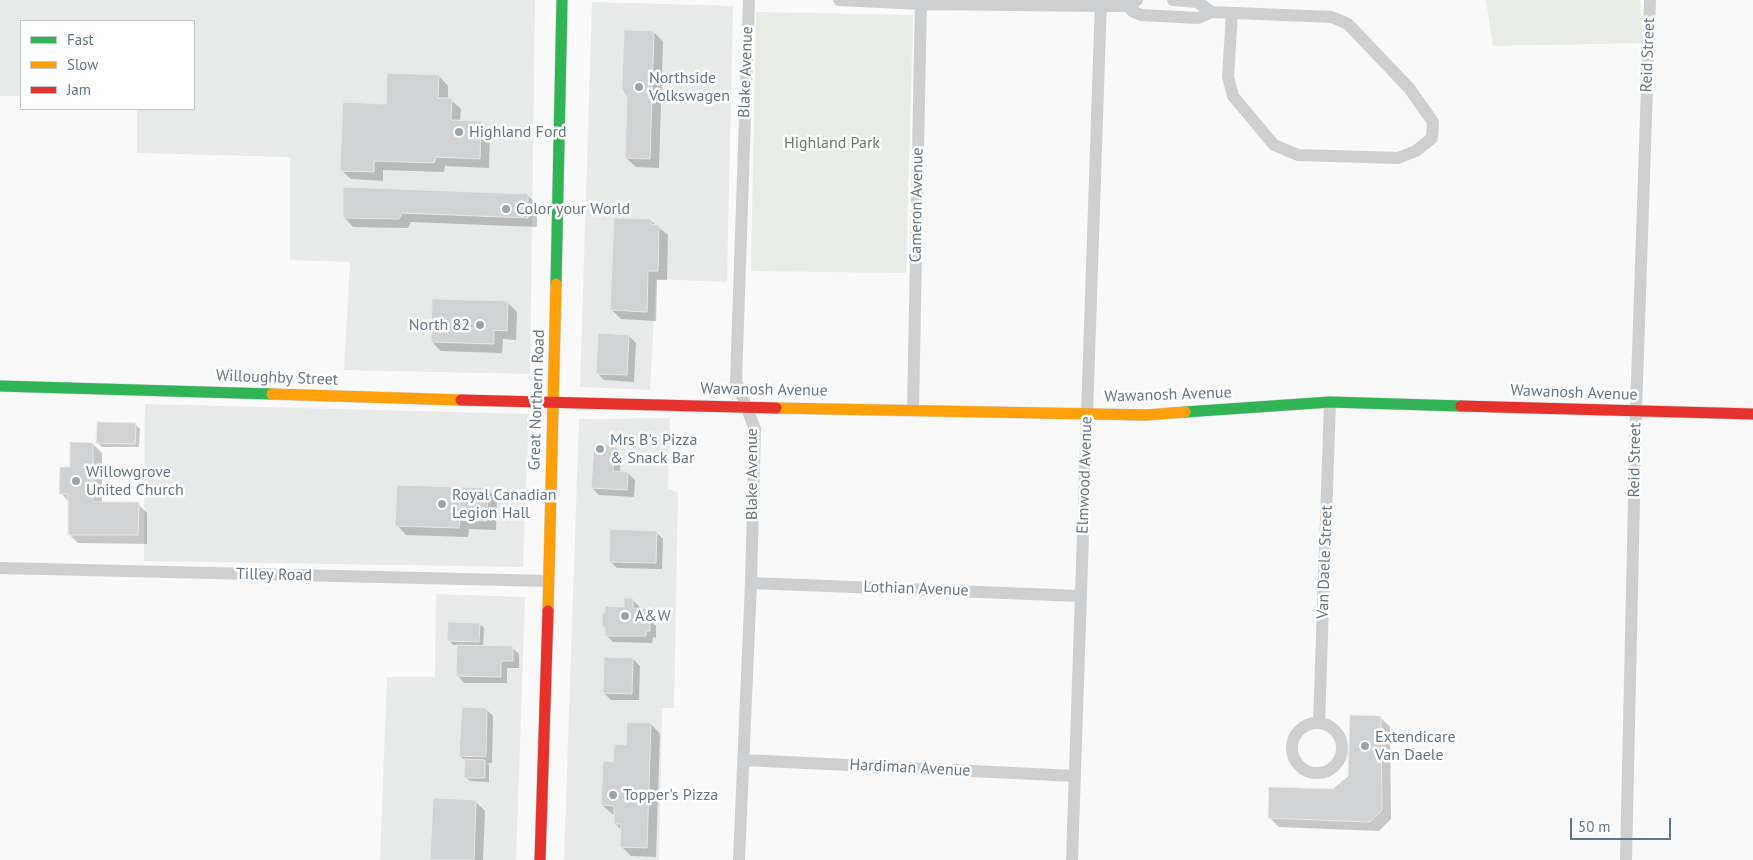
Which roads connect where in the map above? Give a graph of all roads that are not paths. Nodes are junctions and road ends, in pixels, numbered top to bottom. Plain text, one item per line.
1 (562, 0) edge
2 (749, 0) edge
3 (839, 0) edge
4 (1173, 0) edge
5 (1650, 0) edge
6 (921, 2) edge
7 (1101, 3) edge
8 (1133, 3) edge
9 (1212, 12) junction
10 (1232, 14) junction
11 (0, 386) edge
12 (1330, 402) junction
13 (554, 403) junction
14 (746, 406) junction
15 (914, 409) junction
16 (1636, 411) junction
17 (1087, 413) junction
18 (1753, 414) edge
19 (0, 568) edge
20 (548, 581) junction
21 (751, 583) junction
22 (1081, 596) junction
23 (1319, 723) junction
24 (744, 760) junction
25 (1075, 776) junction
26 (540, 860) edge
27 (740, 860) edge
28 (1072, 860) edge
29 (1626, 860) edge

1 - 13 street, Great Northern Road
2 - 14 street, Blake Avenue
3 - 6 street
4 - 9 street
5 - 16 street, Reid Street
6 - 7 street
6 - 15 street, Cameron Avenue
7 - 8 street
7 - 17 street, Elmwood Avenue
8 - 9 street
9 - 10 street
10 - 10 street
11 - 13 street, Willoughby Street
12 - 16 street, Wawanosh Avenue
12 - 17 street, Wawanosh Avenue
12 - 23 street, Van Daele Street
13 - 14 street, Wawanosh Avenue
13 - 20 street, Great Northern Road
14 - 15 street, Wawanosh Avenue
14 - 21 street, Blake Avenue
15 - 17 street, Wawanosh Avenue
16 - 18 street, Wawanosh Avenue
16 - 29 street, Reid Street
17 - 22 street, Elmwood Avenue
19 - 20 street, Tilley Road
20 - 26 street, Great Northern Road
21 - 22 street, Lothian Avenue
21 - 24 street, Blake Avenue
22 - 25 street, Elmwood Avenue
23 - 23 street
24 - 25 street, Hardiman Avenue
24 - 27 street, Blake Avenue
25 - 28 street, Elmwood Avenue

